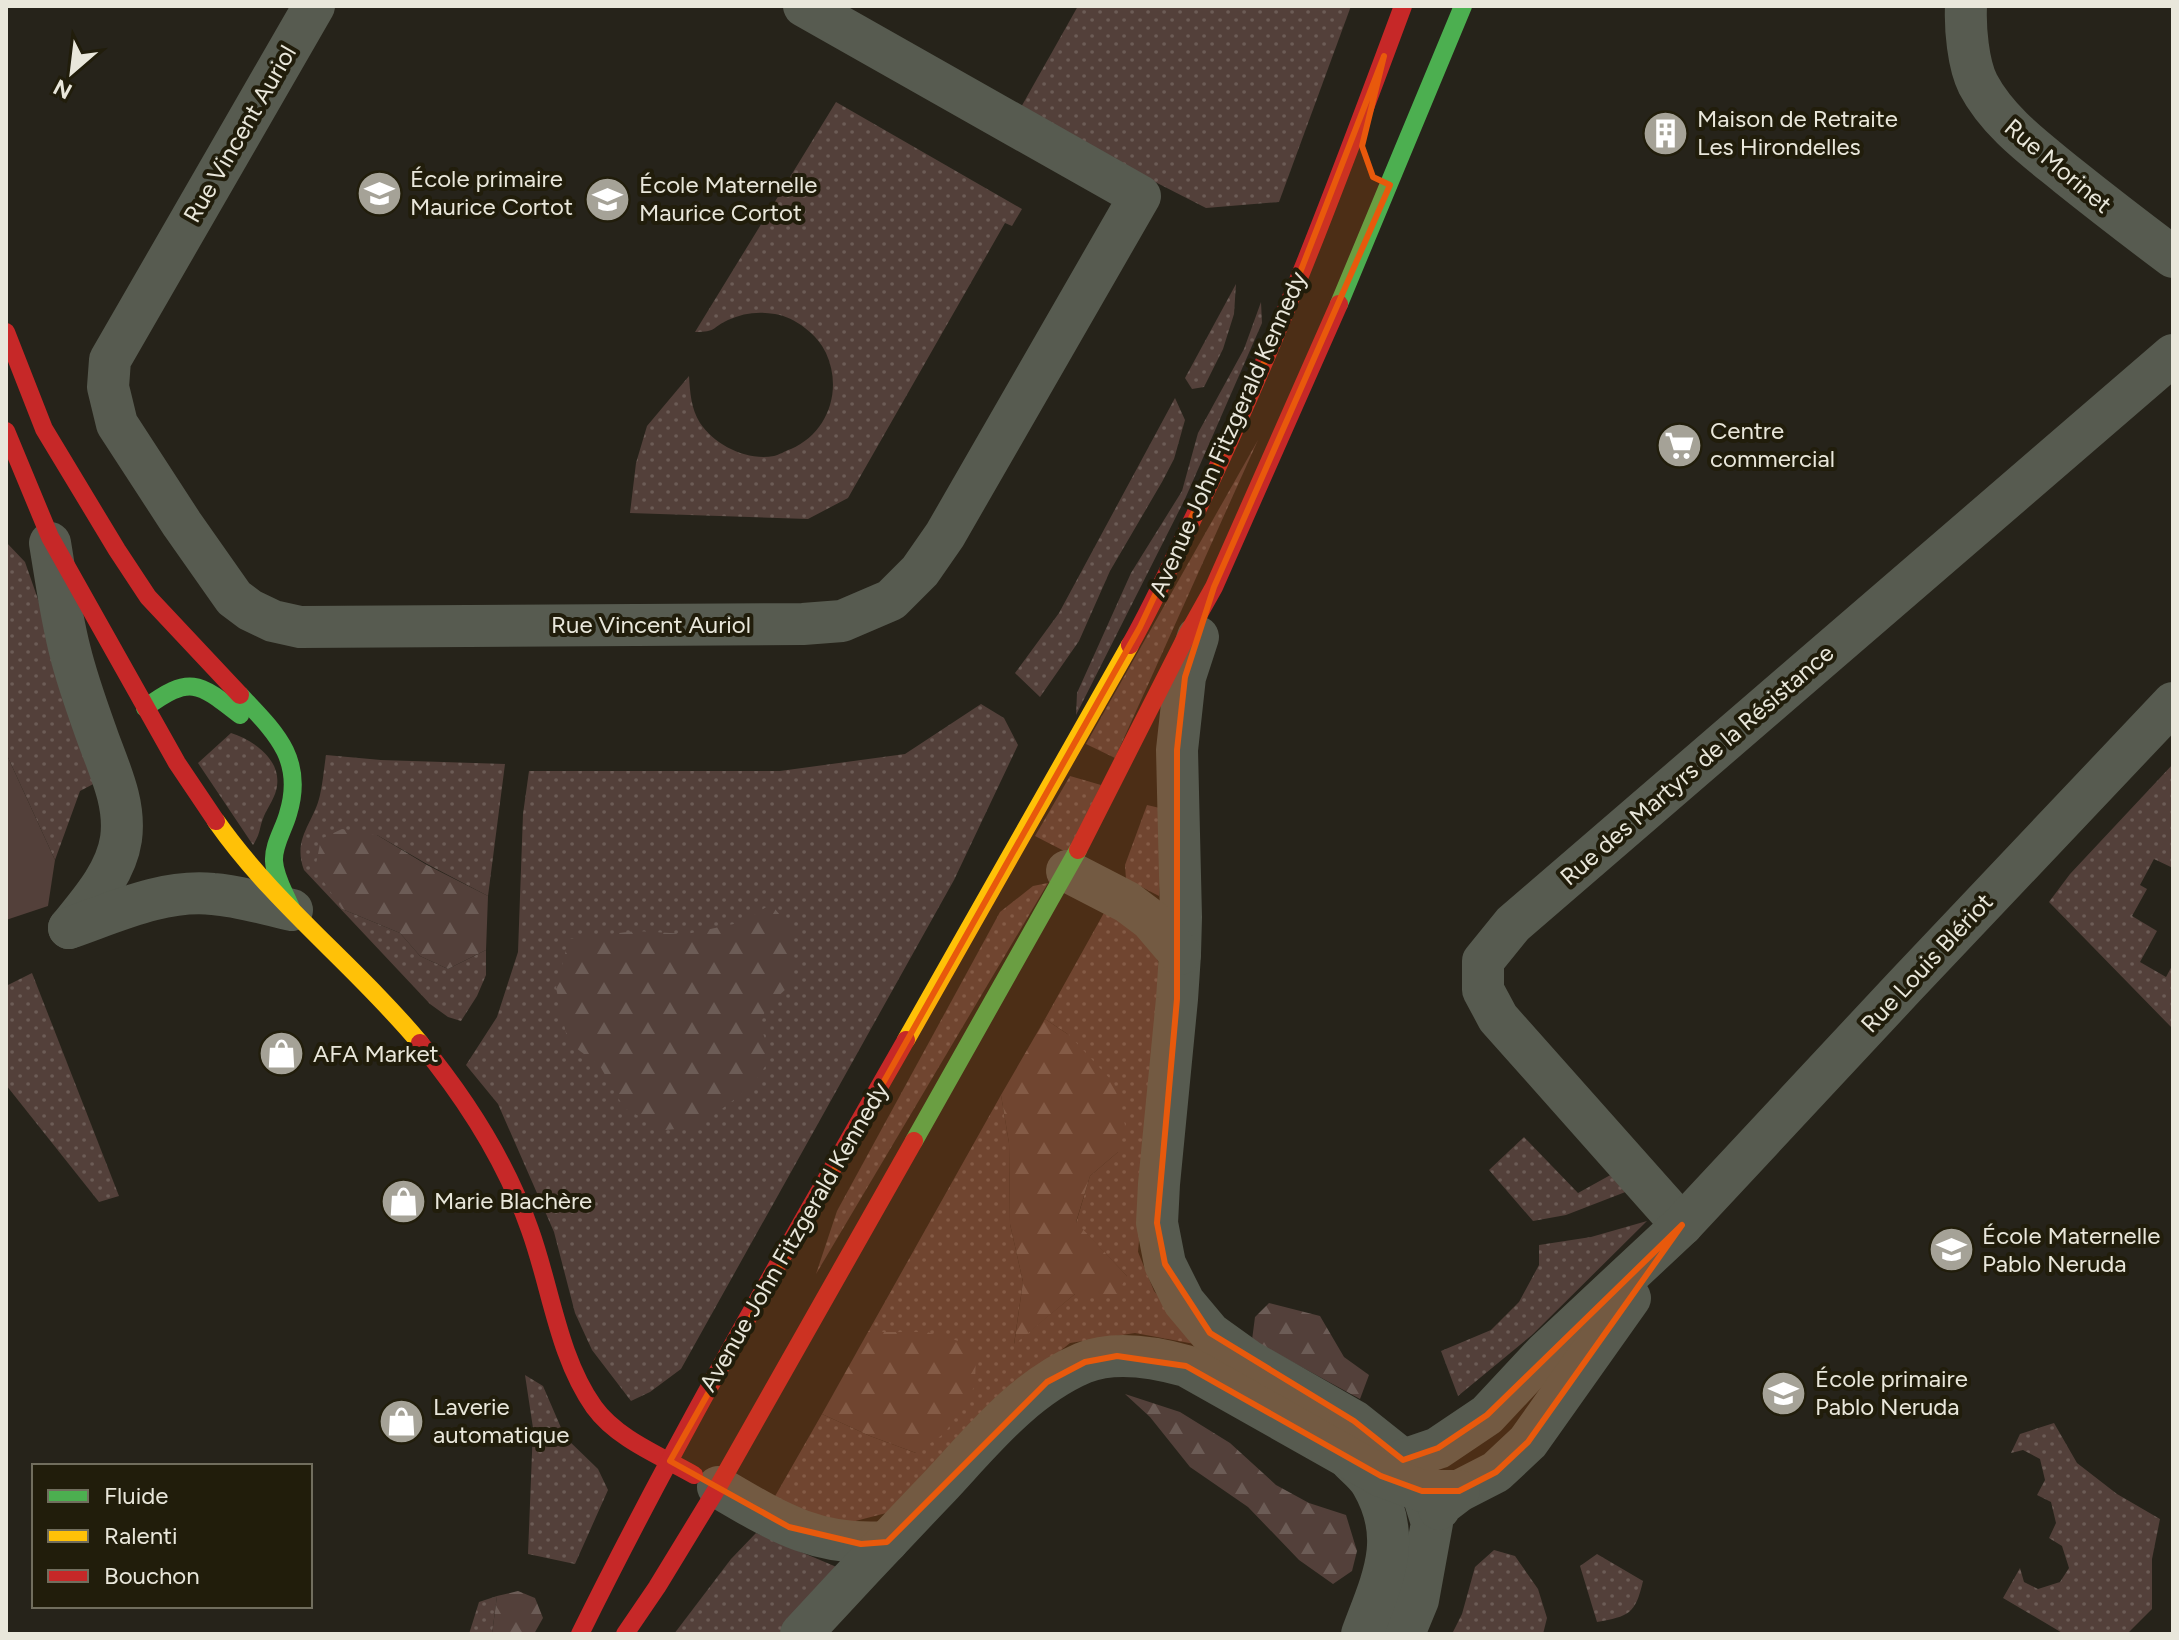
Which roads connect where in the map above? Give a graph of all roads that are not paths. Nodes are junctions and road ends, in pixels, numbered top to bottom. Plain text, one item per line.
1 (314, 6) edge
2 (804, 6) edge
3 (1403, 6) edge
4 (1463, 6) edge
5 (1966, 6) edge
6 (1384, 56) junction
7 (1363, 158) dead end
8 (2173, 257) edge
9 (6, 332) edge
10 (2173, 355) edge
11 (6, 431) edge
12 (50, 537) junction
13 (1214, 587) junction
14 (2173, 703) edge
15 (145, 708) junction
16 (98, 739) junction
17 (293, 762) junction
18 (1040, 857) junction
19 (292, 910) junction
20 (1180, 954) junction
21 (1682, 1225) junction
22 (1347, 1457) junction
23 (670, 1461) junction
24 (718, 1487) junction
25 (1429, 1491) junction
26 (887, 1542) junction
27 (580, 1634) edge
28 (625, 1634) edge
29 (801, 1634) edge
30 (1362, 1634) edge
31 (1404, 1634) edge

1 - 2 street, Rue Vincent Auriol
3 - 6 main road, Avenue John Fitzgerald Kennedy
4 - 13 main road, Avenue John Fitzgerald Kennedy
5 - 8 street, Rue Morinet
6 - 7 main road
6 - 18 main road, Avenue John Fitzgerald Kennedy
9 - 17 main road
10 - 21 street, Rue des Martyrs de la Résistance
11 - 12 main road
12 - 15 main road
12 - 16 street
13 - 18 main road, Avenue John Fitzgerald Kennedy
13 - 20 street, Avenue John Fitzgerald Kennedy
14 - 21 street, Rue Louis Blériot
15 - 16 street
15 - 17 main road
15 - 19 main road
16 - 19 street
17 - 19 main road
18 - 20 street
18 - 23 main road, Avenue John Fitzgerald Kennedy
18 - 24 main road, Avenue John Fitzgerald Kennedy
19 - 23 main road
20 - 25 street, Avenue John Fitzgerald Kennedy
21 - 25 street, Rue Louis Blériot
21 - 25 street, Rue Louis Blériot
22 - 25 street
22 - 26 street
22 - 30 street
23 - 24 main road
23 - 27 main road, Avenue John Fitzgerald Kennedy
24 - 26 street
24 - 28 main road, Avenue John Fitzgerald Kennedy
25 - 31 street
26 - 29 street

